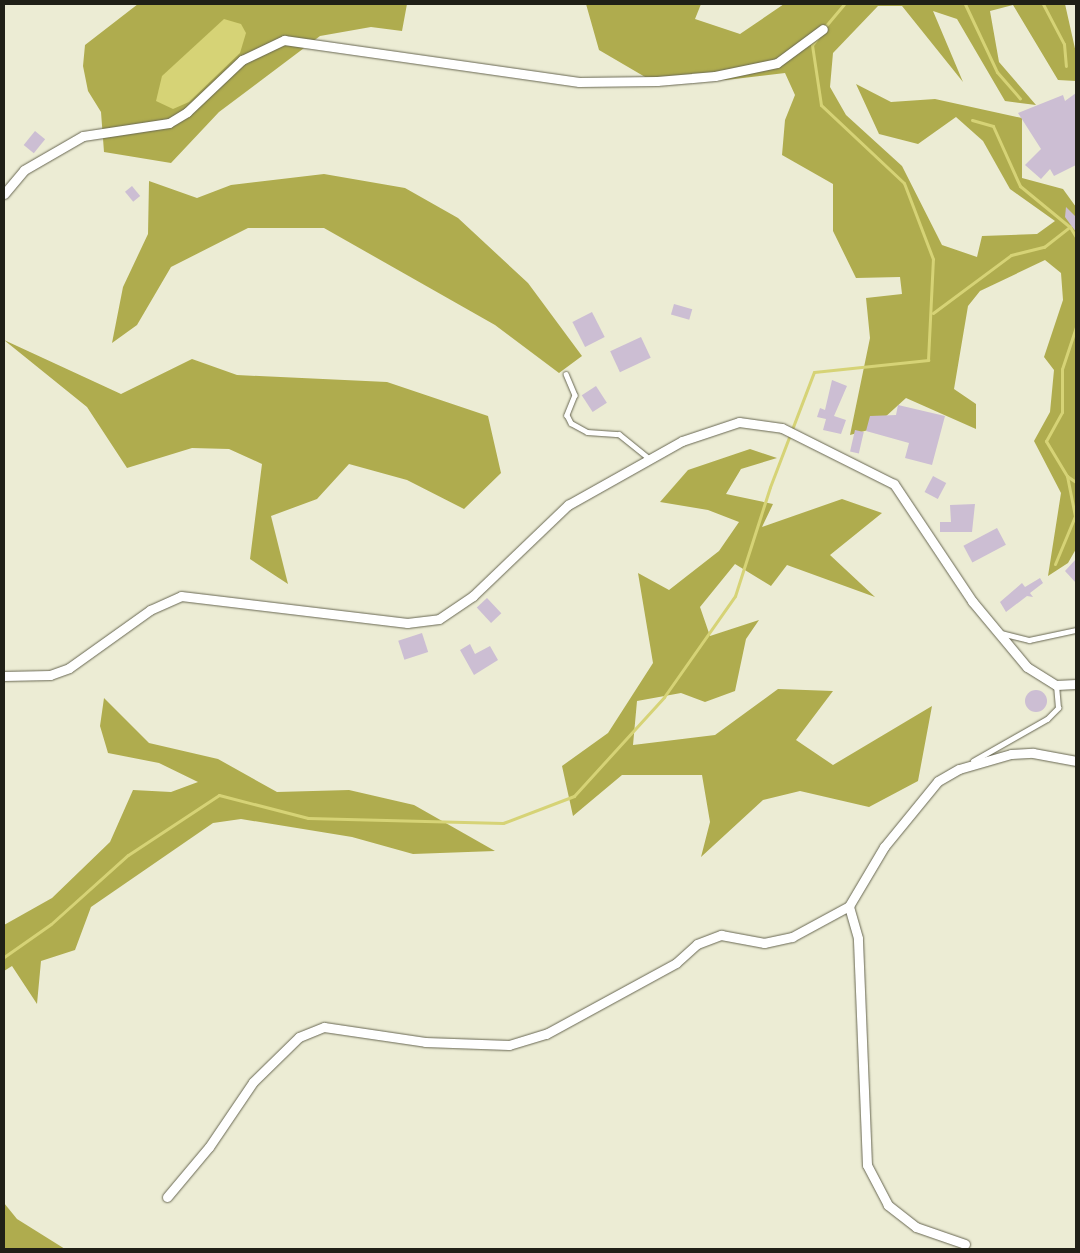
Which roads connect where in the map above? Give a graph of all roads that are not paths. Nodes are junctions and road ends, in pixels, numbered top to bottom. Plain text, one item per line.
1 (823, 29) dead end
2 (4, 194) edge
3 (566, 374) dead end
4 (649, 458) junction
5 (1076, 630) edge
6 (998, 632) junction
7 (4, 676) edge
8 (1076, 684) edge
9 (1056, 685) junction
10 (1076, 761) edge
11 (959, 769) junction
12 (848, 906) junction
13 (167, 1197) dead end
14 (965, 1244) dead end

1 - 2 street
3 - 4 lane
4 - 6 street
4 - 7 street
5 - 6 lane
6 - 9 street
8 - 9 street
9 - 11 lane
10 - 11 street
11 - 12 street
12 - 13 street
12 - 14 street

